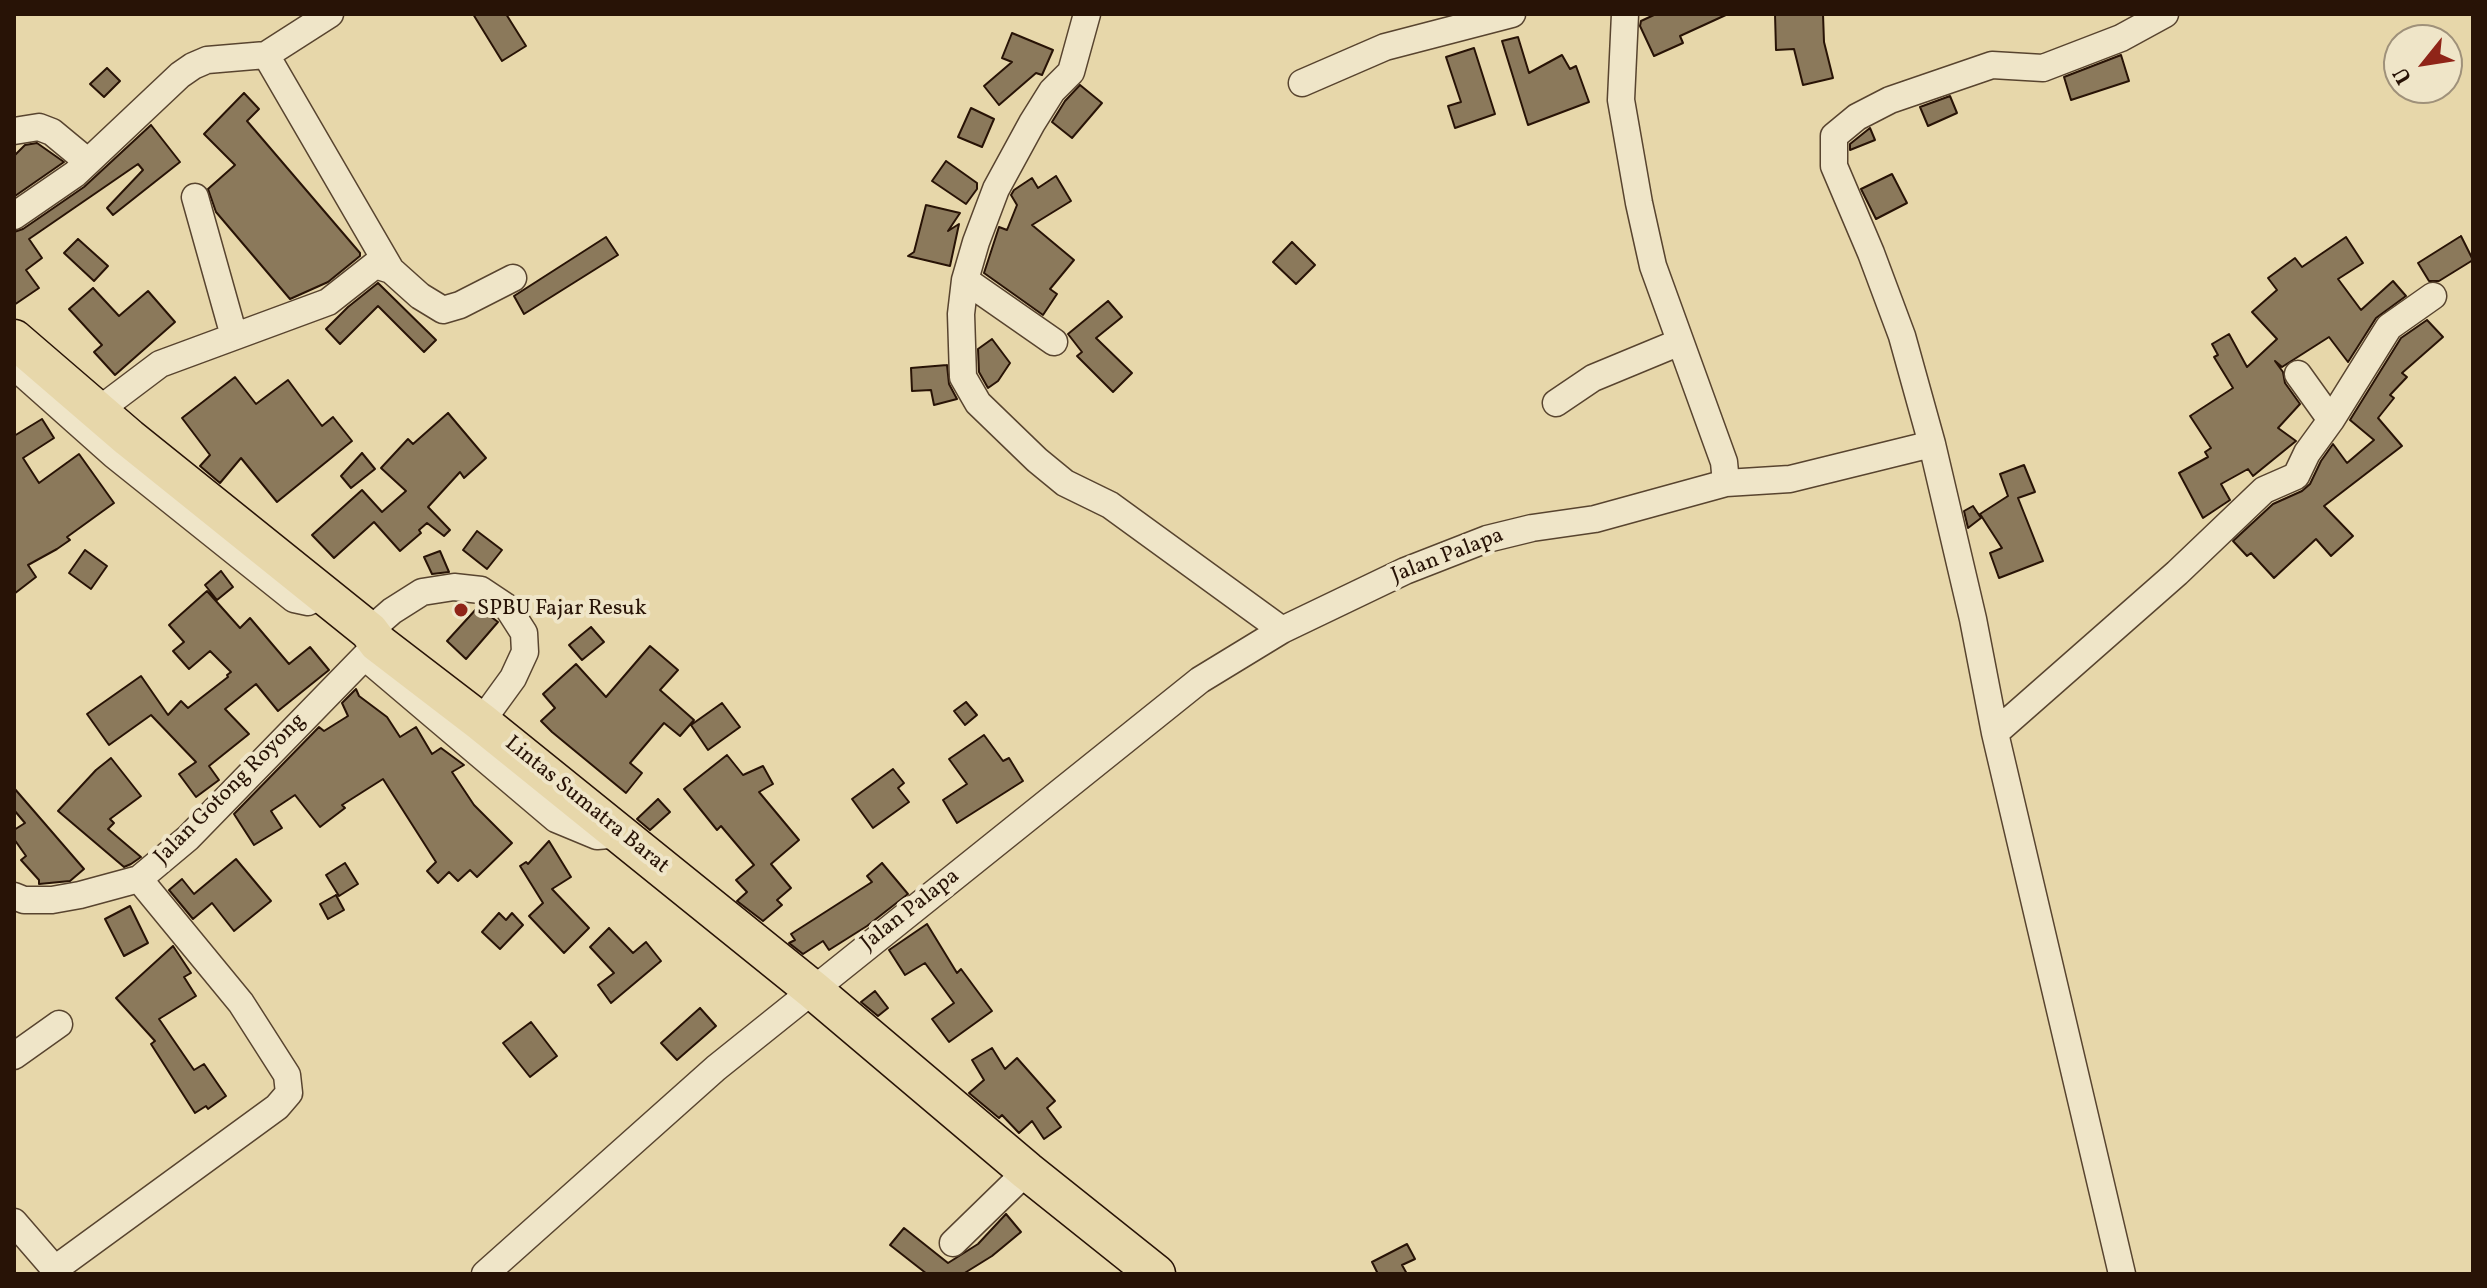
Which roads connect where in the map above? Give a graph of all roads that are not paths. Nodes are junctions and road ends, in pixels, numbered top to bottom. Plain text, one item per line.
1 (330, 14) edge
2 (1087, 14) edge
3 (1512, 14) edge
4 (1625, 14) edge
5 (2165, 14) edge
6 (266, 55) junction
7 (1302, 83) dead end
8 (14, 131) edge
9 (87, 161) junction
10 (195, 197) dead end
11 (14, 216) edge
12 (391, 270) junction
13 (513, 278) dead end
14 (965, 280) junction
15 (2433, 296) dead end
16 (234, 336) junction
17 (1054, 342) dead end
18 (1680, 342) junction
19 (17, 355) edge
20 (2298, 374) dead end
21 (1556, 403) dead end
22 (99, 410) junction
23 (2331, 420) junction
24 (1932, 444) junction
25 (122, 446) junction
26 (1726, 483) junction
27 (1282, 630) junction
28 (370, 644) junction
29 (481, 722) junction
30 (1995, 733) junction
31 (621, 834) junction
32 (139, 879) junction
33 (14, 896) edge
34 (813, 990) junction
35 (59, 1024) dead end
36 (14, 1056) edge
37 (1027, 1171) junction
38 (14, 1222) edge
39 (953, 1243) dead end
40 (57, 1271) edge
41 (485, 1274) edge
42 (1156, 1274) edge
43 (2122, 1274) edge

1 - 6 street
2 - 14 street
3 - 7 street
4 - 18 street
5 - 24 street
6 - 9 street
6 - 12 street
8 - 9 street
9 - 11 street
10 - 16 street
12 - 13 street
12 - 16 street
14 - 17 street
14 - 27 street
15 - 23 street
16 - 22 street
18 - 21 street
18 - 26 street
19 - 22 highway, Lintas Sumatra Barat
19 - 25 street
20 - 23 street
22 - 25 highway, Lintas Sumatra Barat
23 - 30 street
24 - 26 street, Jalan Palapa
24 - 30 street
25 - 28 highway, Lintas Sumatra Barat
26 - 27 street, Jalan Palapa
27 - 34 street, Jalan Palapa
28 - 29 highway, Lintas Sumatra Barat
28 - 29 street, Jalan Gotong Royong
28 - 31 street
28 - 32 street, Jalan Gotong Royong
29 - 31 highway, Lintas Sumatra Barat
30 - 43 street
31 - 34 highway, Lintas Sumatra Barat
32 - 33 street, Jalan Gotong Royong
32 - 40 street
34 - 37 highway, Lintas Sumatra Barat
34 - 41 street, Jalan Palapa
35 - 36 street
37 - 39 street
37 - 42 highway, Lintas Sumatra Barat
38 - 40 street

